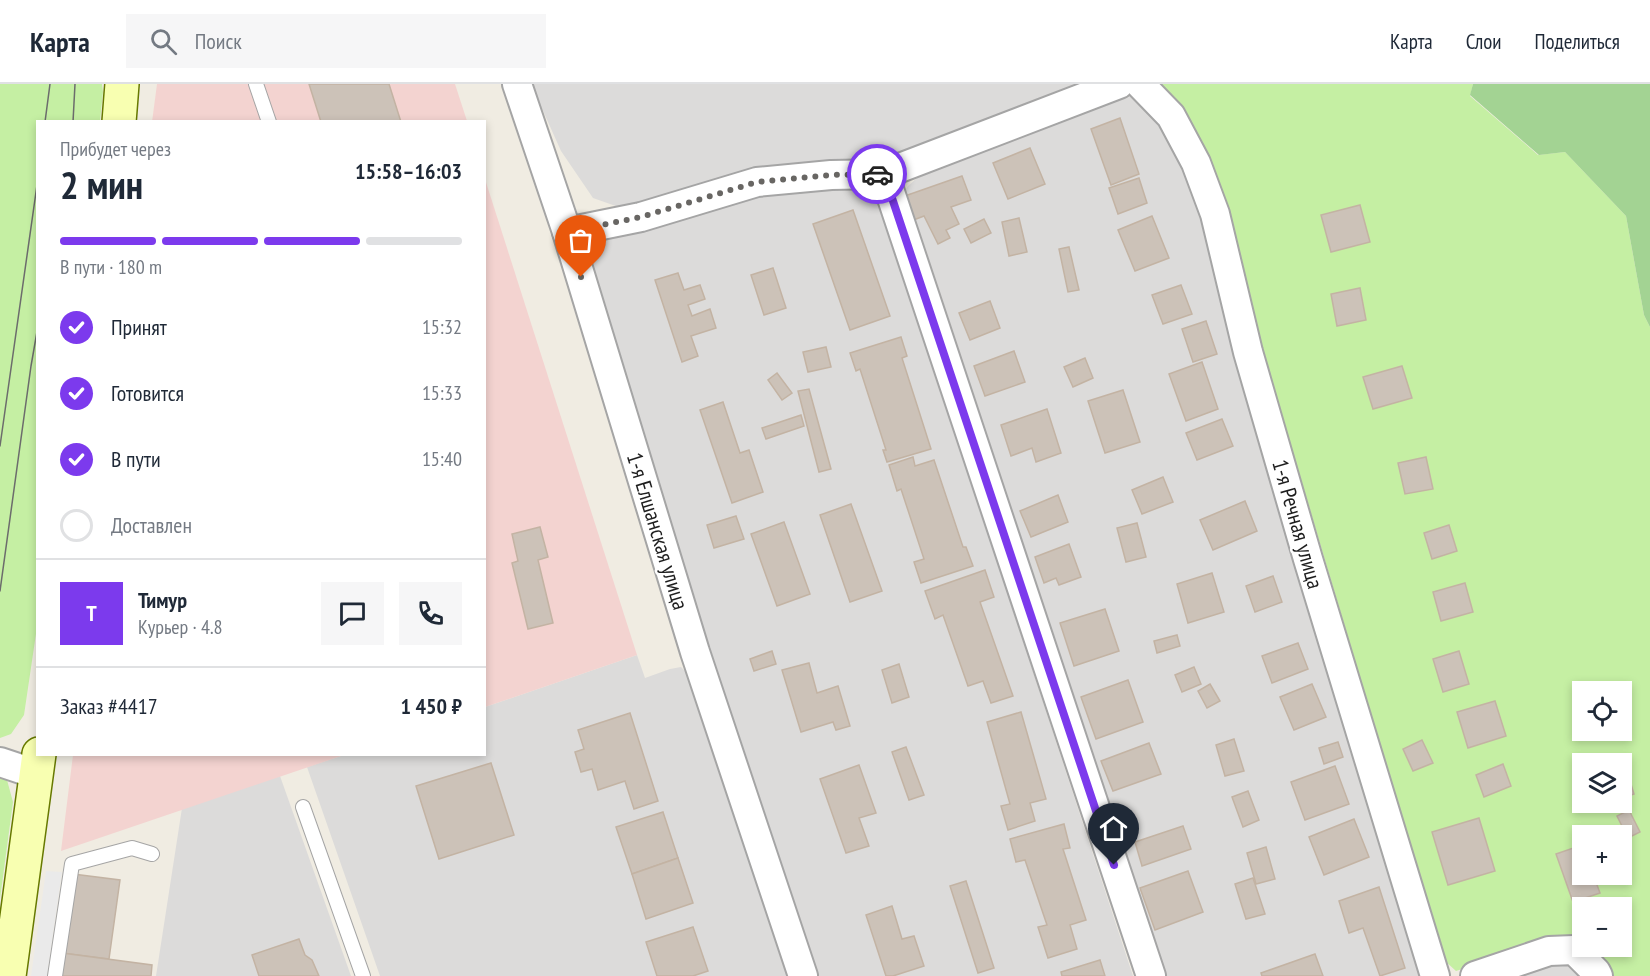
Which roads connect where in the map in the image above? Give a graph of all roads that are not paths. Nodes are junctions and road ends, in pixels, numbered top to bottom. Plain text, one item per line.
1 (122, 84) edge
2 (256, 84) edge
3 (517, 84) edge
4 (1119, 84) edge
5 (1140, 84) edge
6 (119, 120) edge
7 (268, 120) edge
8 (884, 174) junction
9 (567, 232) junction
10 (0, 762) edge
11 (38, 764) edge
12 (303, 807) dead end
13 (152, 854) dead end
14 (1597, 974) edge
15 (9, 976) edge
16 (55, 976) edge
17 (363, 976) edge
18 (803, 976) edge
19 (1151, 976) edge
20 (1435, 976) edge
21 (1475, 976) edge

1 - 6 main road
2 - 7 lane
3 - 9 street, 1-я Елшанская улица
4 - 8 street
5 - 20 street, 1-я Речная улица
8 - 9 street
8 - 19 street
9 - 18 street, 1-я Елшанская улица
10 - 11 street
11 - 15 main road
12 - 17 lane
13 - 16 lane
14 - 21 street

